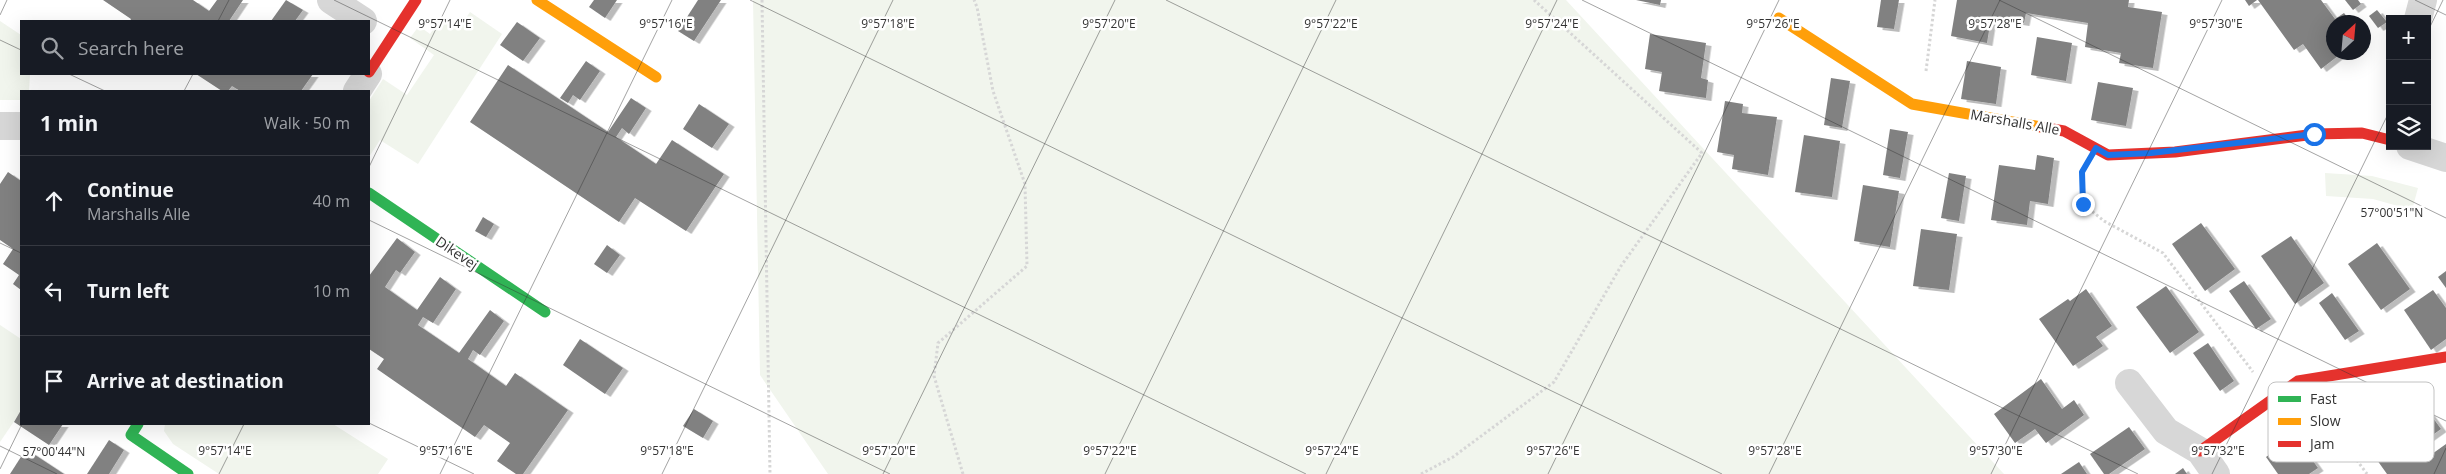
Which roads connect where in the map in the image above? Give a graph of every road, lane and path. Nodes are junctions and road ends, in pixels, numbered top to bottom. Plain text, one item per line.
1 (331, 0) edge
2 (416, 0) edge
3 (537, 0) edge
4 (762, 0) edge
5 (974, 0) edge
6 (1534, 0) edge
7 (1936, 0) edge
8 (2423, 0) edge
9 (2419, 15) edge
10 (1779, 18) dead end
11 (361, 20) edge
12 (380, 32) edge
13 (370, 66) edge
14 (367, 75) edge
15 (656, 77) dead end
16 (357, 90) edge
17 (1922, 105) junction
18 (0, 126) edge
19 (20, 126) edge
20 (2386, 138) edge
21 (2096, 148) junction
22 (2423, 150) edge
23 (2446, 158) edge
24 (370, 194) edge
25 (545, 312) dead end
26 (2446, 356) edge
27 (2298, 381) edge
28 (2129, 383) dead end
29 (2268, 392) edge
30 (2268, 403) edge
31 (137, 425) edge
32 (2200, 451) junction
33 (2358, 462) edge
34 (188, 474) edge
35 (770, 474) edge
36 (963, 474) edge
37 (1421, 474) edge
38 (2216, 474) edge
39 (2367, 474) edge

1 - 11 street
2 - 12 street
3 - 15 street
4 - 35 path
5 - 36 path
6 - 37 path
7 - 17 path
8 - 9 street
10 - 17 street, Marshalls Alle
12 - 13 street
14 - 16 street
17 - 21 street, Marshalls Alle
18 - 19 street
20 - 21 street, Marshalls Alle
21 - 29 path
22 - 23 street, Marshalls Alle
24 - 25 street, Dikevej
26 - 27 street
28 - 32 street
30 - 32 street
31 - 34 street
32 - 38 street
33 - 39 path

